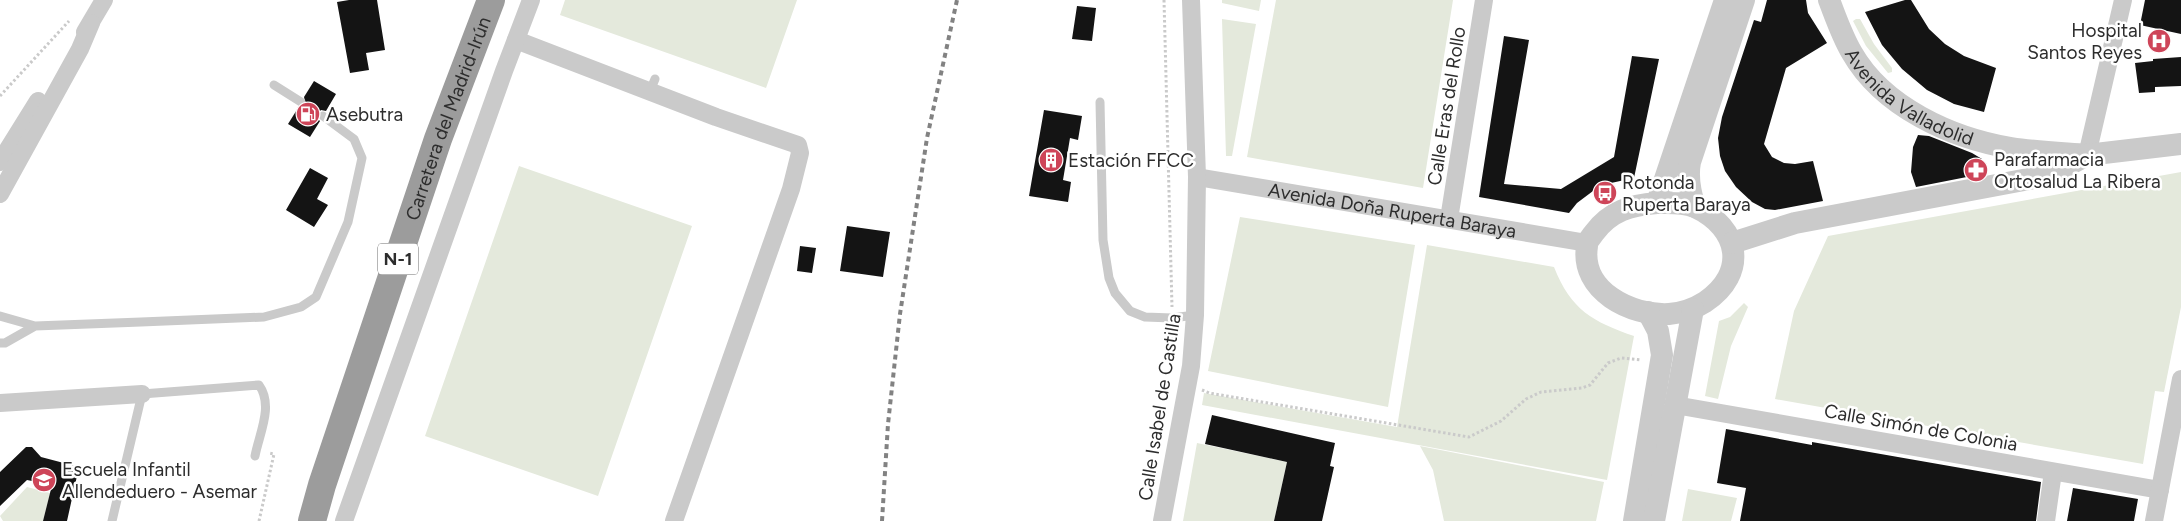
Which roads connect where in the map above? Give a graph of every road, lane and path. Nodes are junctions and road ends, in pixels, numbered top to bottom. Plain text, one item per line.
1 (104, 0) edge
2 (491, 0) edge
3 (532, 0) edge
4 (1164, 0) edge
5 (1191, 0) edge
6 (1484, 0) edge
7 (1725, 0) edge
8 (1744, 0) edge
9 (1829, 0) edge
10 (2124, 0) edge
11 (72, 16) dead end
12 (91, 23) junction
13 (516, 40) junction
14 (48, 86) junction
15 (274, 86) dead end
16 (0, 96) edge
17 (301, 102) dead end
18 (1100, 102) dead end
19 (323, 116) dead end
20 (0, 139) edge
21 (2181, 144) edge
22 (2087, 155) junction
23 (0, 162) edge
24 (1197, 177) junction
25 (0, 194) edge
26 (1657, 203) junction
27 (1694, 207) junction
28 (1449, 219) junction
29 (1732, 243) junction
30 (1587, 244) junction
31 (1693, 309) junction
32 (1648, 312) junction
33 (1195, 315) junction
34 (0, 316) edge
35 (1172, 318) junction
36 (35, 326) junction
37 (0, 343) edge
38 (1191, 366) junction
39 (1641, 370) dead end
40 (2181, 379) edge
41 (142, 394) junction
42 (0, 403) edge
43 (1675, 405) junction
44 (255, 453) joint
45 (2053, 472) junction
46 (2160, 490) junction
47 (112, 521) edge
48 (259, 521) edge
49 (312, 521) edge
50 (344, 521) edge
51 (674, 521) edge
52 (1162, 521) edge
53 (1634, 521) edge
54 (1654, 521) edge
55 (2046, 521) edge
56 (2154, 521) edge

1 - 12 street
2 - 49 highway, Carretera del Madrid-Irún / N-1
3 - 13 street
4 - 35 path
5 - 24 street, Calle Isabel de Castilla
6 - 28 street, Calle Eras del Rollo
7 - 26 street
8 - 27 street
9 - 22 street, Avenida Valladolid
10 - 22 street
11 - 16 path
12 - 14 street
12 - 25 street
13 - 50 street
13 - 51 street
14 - 20 street
14 - 23 street
15 - 17 lane
18 - 35 lane
19 - 36 lane
21 - 22 street
22 - 29 street
24 - 28 street, Avenida Doña Ruperta Baraya
24 - 33 street, Calle Isabel de Castilla
26 - 27 street
26 - 30 street
27 - 29 street
28 - 30 street, Avenida Doña Ruperta Baraya
29 - 31 street
30 - 32 street
31 - 32 street
31 - 43 street
32 - 53 street
33 - 35 lane
33 - 38 street, Calle Isabel de Castilla
34 - 36 lane
35 - 38 path
36 - 37 lane
38 - 39 path
38 - 52 street, Calle Isabel de Castilla
40 - 46 street
41 - 42 street
41 - 44 lane
41 - 47 lane
43 - 45 street, Calle Simón de Colonia
43 - 54 street
44 - 48 path
45 - 46 street, Calle Simón de Colonia
45 - 55 street
46 - 56 street

